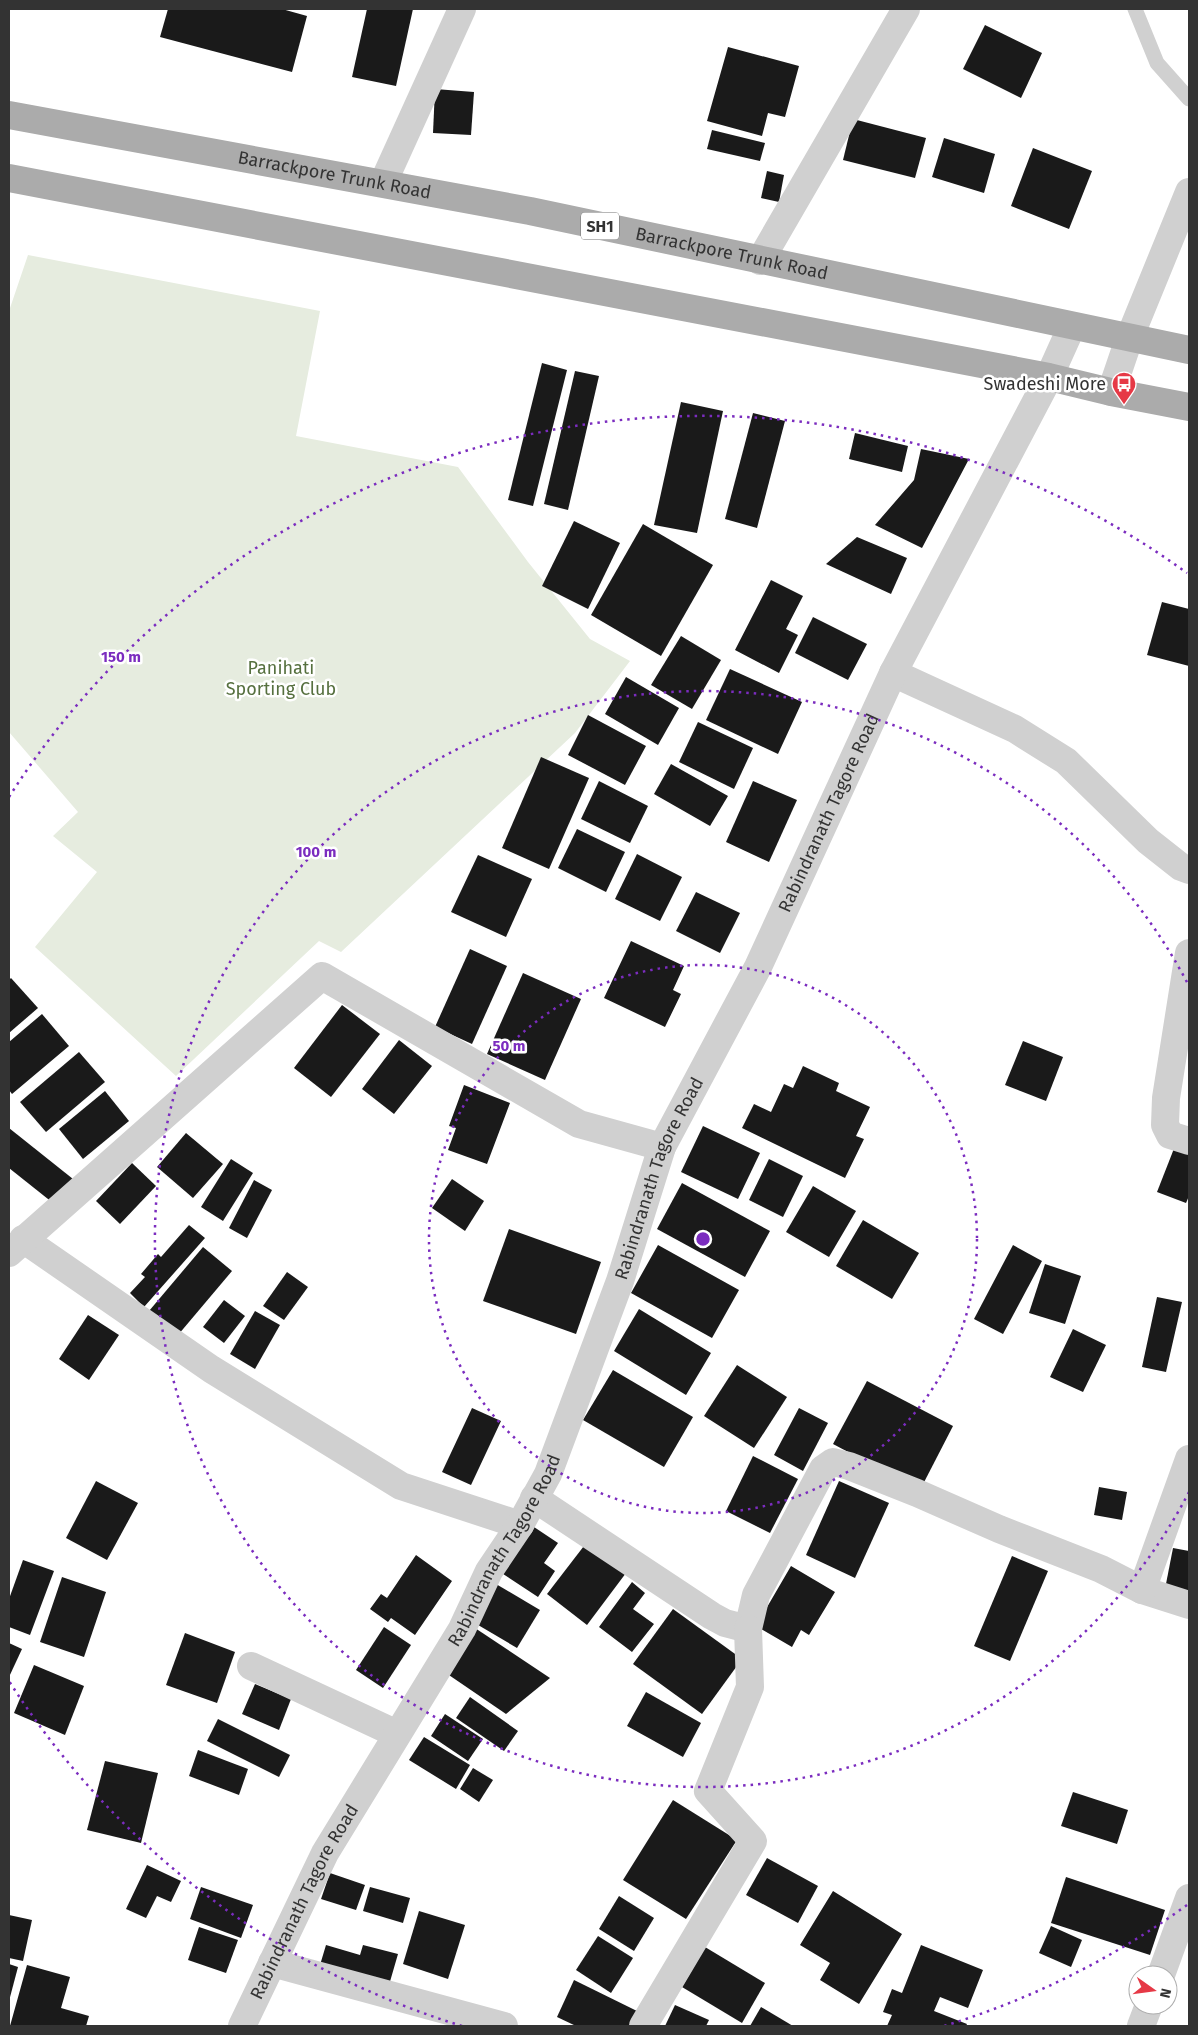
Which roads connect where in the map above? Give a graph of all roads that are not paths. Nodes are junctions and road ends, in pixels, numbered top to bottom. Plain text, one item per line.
1 (462, 9) edge
2 (906, 9) edge
3 (1135, 9) edge
4 (1189, 99) edge
5 (9, 114) edge
6 (9, 178) edge
7 (383, 183) junction
8 (1189, 192) edge
9 (760, 261) junction
10 (1072, 326) junction
11 (1129, 338) junction
12 (1189, 350) edge
13 (1049, 377) junction
14 (1111, 392) junction
15 (1189, 407) edge
16 (893, 673) junction
17 (1189, 870) edge
18 (1189, 952) edge
19 (1189, 1140) edge
20 (662, 1147) junction
21 (16, 1246) edge
22 (1189, 1459) edge
23 (534, 1498) junction
24 (520, 1526) junction
25 (1142, 1590) junction
26 (1189, 1605) edge
27 (748, 1629) junction
28 (251, 1666) dead end
29 (398, 1734) junction
30 (1189, 1898) edge
31 (272, 1963) junction
32 (1165, 1965) edge
33 (242, 2026) edge
34 (504, 2026) edge
35 (642, 2026) edge

1 - 7 street
2 - 9 street
3 - 4 lane
5 - 7 main road, Barrackpore Trunk Road / SH1
6 - 13 main road
7 - 9 main road, Barrackpore Trunk Road / SH1
8 - 11 street
9 - 10 main road, Barrackpore Trunk Road / SH1
10 - 11 main road, Barrackpore Trunk Road / SH1
10 - 13 street, Rabindranath Tagore Road
11 - 12 main road, Barrackpore Trunk Road / SH1
11 - 14 street
13 - 14 main road
13 - 16 street, Rabindranath Tagore Road
14 - 15 main road
16 - 17 street
16 - 20 street, Rabindranath Tagore Road
18 - 19 street
20 - 21 street
20 - 23 street, Rabindranath Tagore Road
21 - 24 street
22 - 25 street
23 - 24 street, Rabindranath Tagore Road
23 - 27 street
24 - 29 street, Rabindranath Tagore Road
25 - 26 street
25 - 27 street
27 - 35 street
28 - 29 street
29 - 31 street, Rabindranath Tagore Road
30 - 32 street
31 - 33 street, Rabindranath Tagore Road
31 - 34 street

